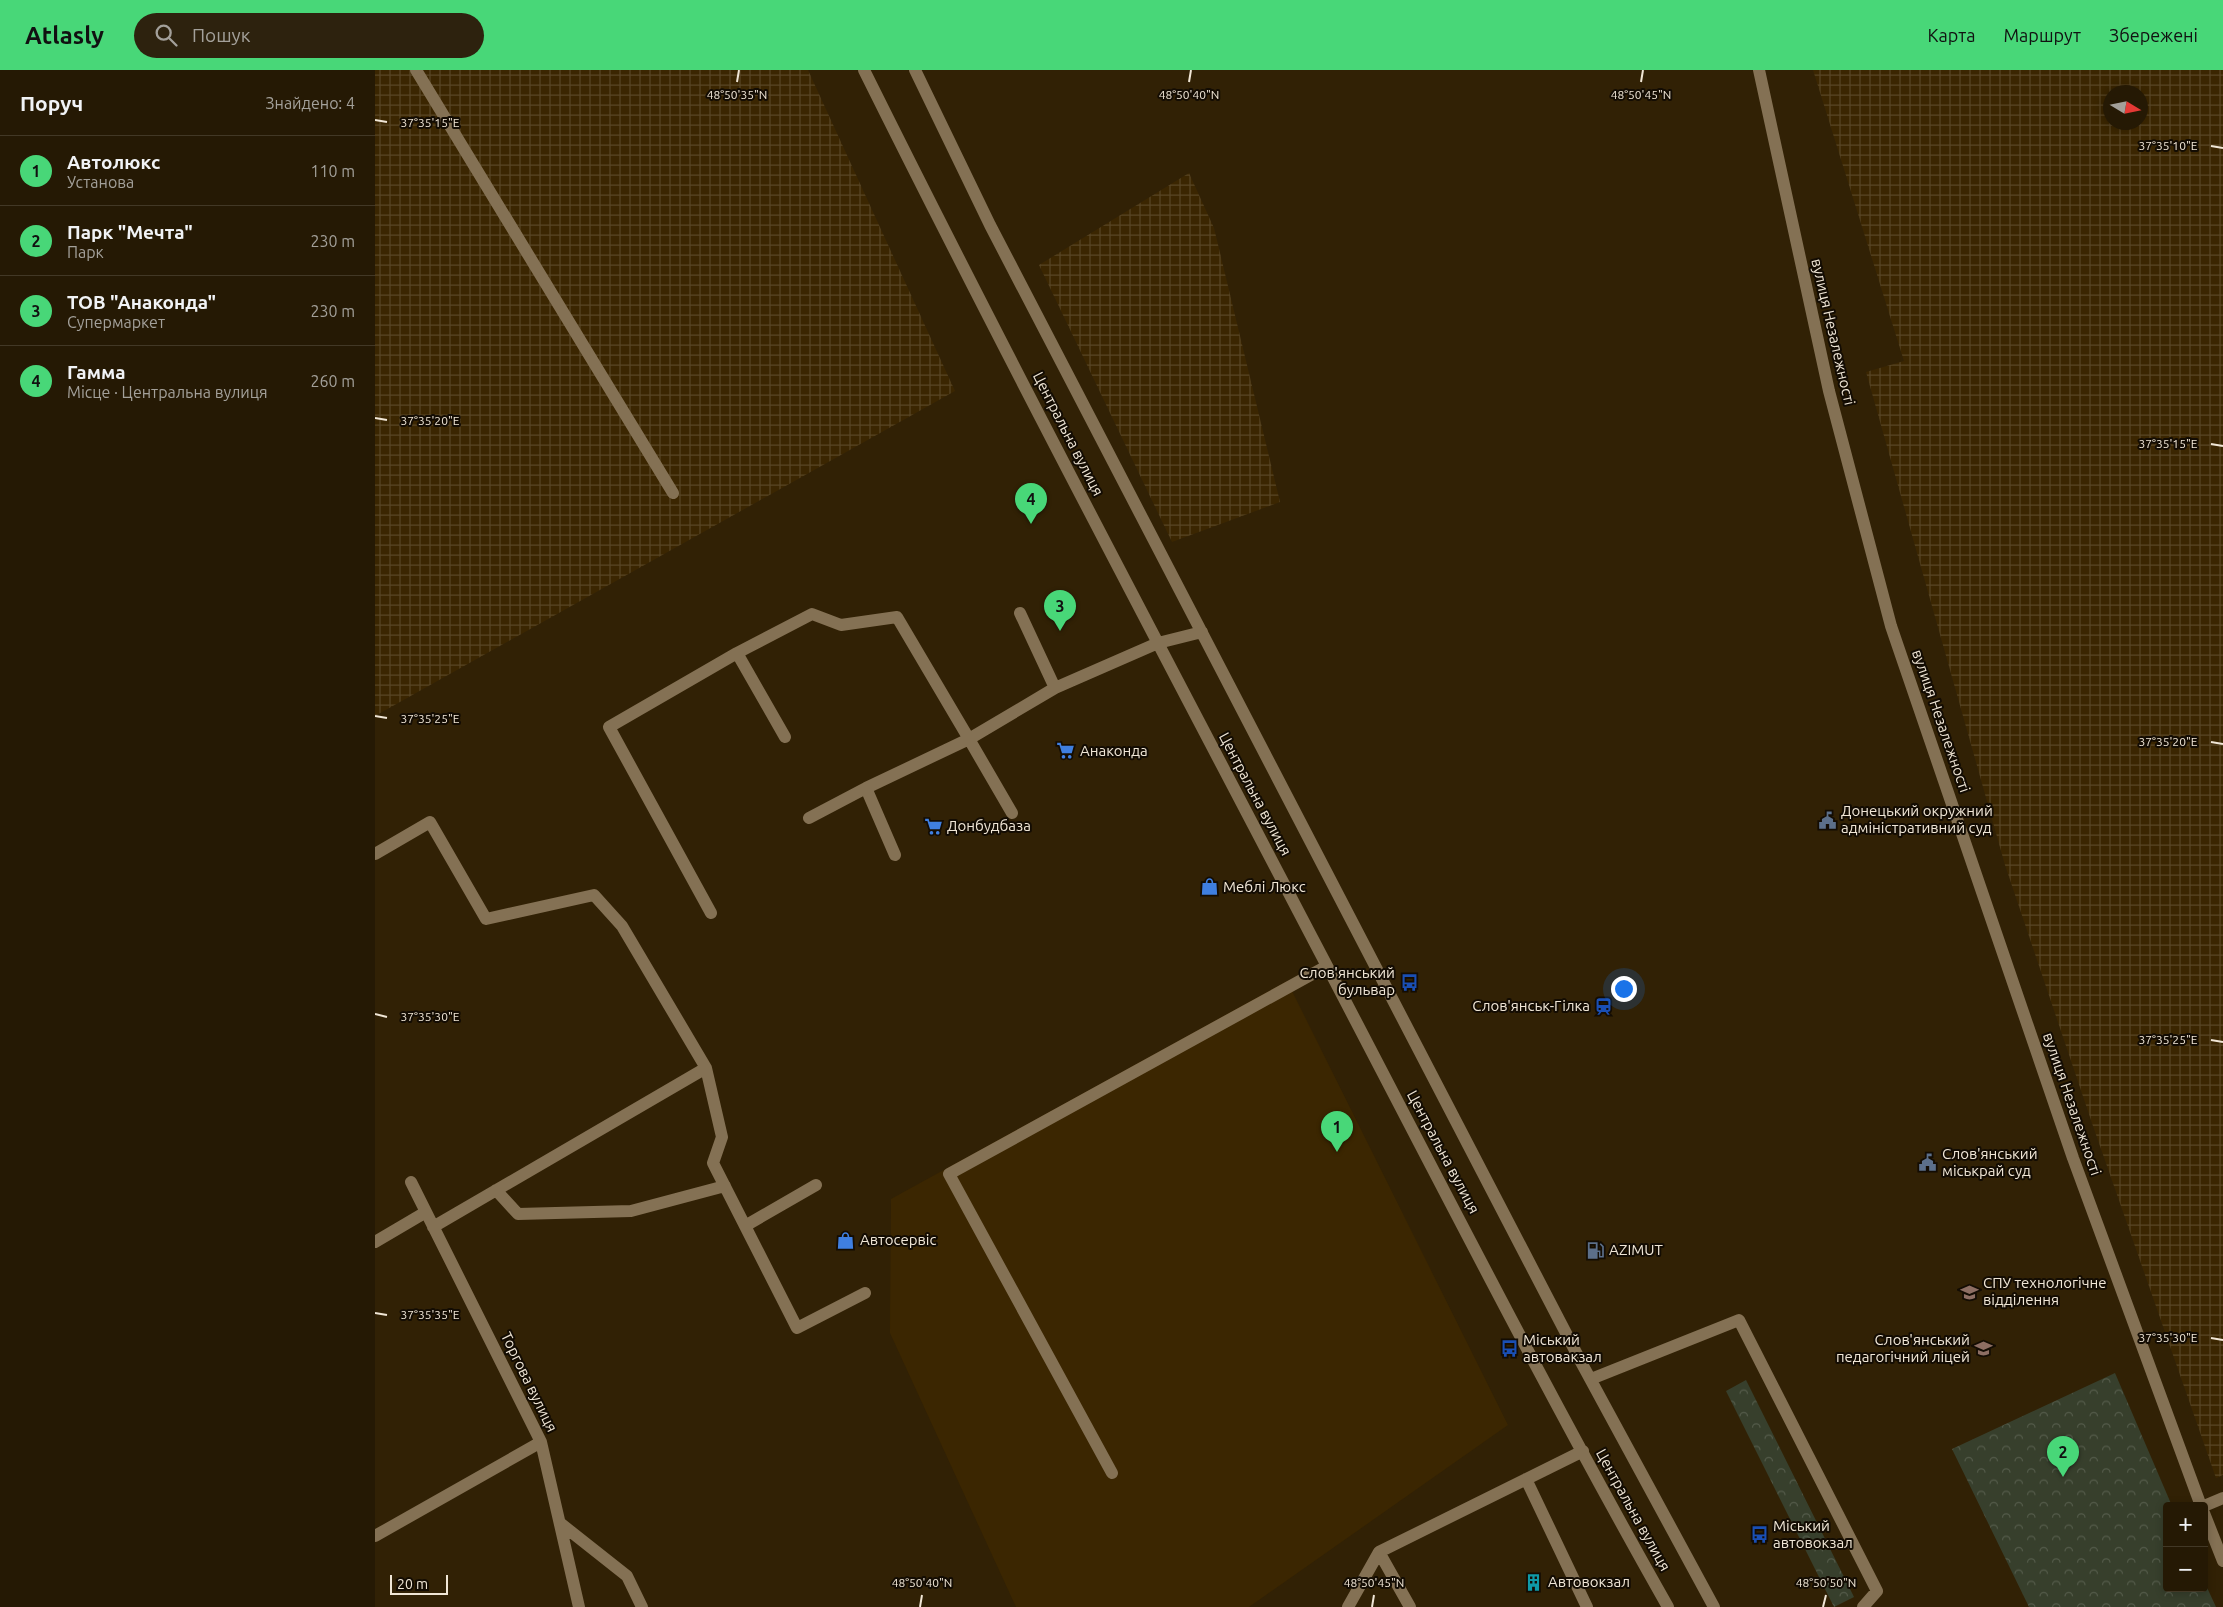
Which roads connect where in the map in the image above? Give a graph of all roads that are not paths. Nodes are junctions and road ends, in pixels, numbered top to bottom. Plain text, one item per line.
1 (416, 70) edge
2 (864, 70) edge
3 (915, 70) edge
4 (1759, 70) edge
5 (673, 493) dead end
6 (1020, 613) dead end
7 (1202, 632) junction
8 (1158, 643) junction
9 (737, 654) junction
10 (1055, 688) junction
11 (785, 737) dead end
12 (969, 739) junction
13 (866, 788) junction
14 (1012, 813) dead end
15 (809, 818) dead end
16 (375, 854) edge
17 (895, 855) dead end
18 (711, 913) dead end
19 (1327, 966) junction
20 (706, 1068) junction
21 (411, 1182) dead end
22 (816, 1185) dead end
23 (725, 1186) junction
24 (496, 1190) junction
25 (426, 1212) junction
26 (745, 1226) junction
27 (433, 1227) junction
28 (375, 1242) edge
29 (865, 1293) dead end
30 (1591, 1379) junction
31 (541, 1442) junction
32 (1583, 1451) junction
33 (1112, 1473) dead end
34 (1526, 1479) junction
35 (2223, 1498) edge
36 (2202, 1502) edge
37 (2208, 1504) edge
38 (560, 1523) junction
39 (2208, 1524) edge
40 (375, 1536) edge
41 (1379, 1552) junction
42 (2223, 1561) edge
43 (579, 1607) edge
44 (642, 1607) edge
45 (1348, 1607) edge
46 (1410, 1607) edge
47 (1587, 1607) edge
48 (1668, 1607) edge
49 (1714, 1607) edge
50 (1863, 1607) edge

1 - 5 street
2 - 8 street, Центральна вулиця
3 - 7 street, Центральна вулиця
4 - 36 street, вулиця Незалежності
6 - 10 street
7 - 8 street
7 - 30 street, Центральна вулиця
8 - 10 street
8 - 19 street, Центральна вулиця
9 - 11 street
9 - 12 street
9 - 18 street
10 - 12 street
12 - 13 street
12 - 14 street
13 - 15 street
13 - 17 street
16 - 20 street
19 - 32 street, Центральна вулиця
19 - 33 street
20 - 23 street
20 - 24 street
21 - 25 street, Торгова вулиця
22 - 26 street
23 - 24 street
23 - 26 street
24 - 27 street
25 - 27 street, Торгова вулиця
25 - 28 street
26 - 29 street
27 - 31 street, Торгова вулиця
30 - 49 street, Центральна вулиця
30 - 50 street
31 - 38 street, Торгова вулиця
31 - 40 street
32 - 34 street
32 - 48 street, Центральна вулиця
34 - 41 street
34 - 47 street
35 - 37 street
38 - 43 street, Торгова вулиця
38 - 44 street
39 - 42 street
41 - 45 street
41 - 46 street

